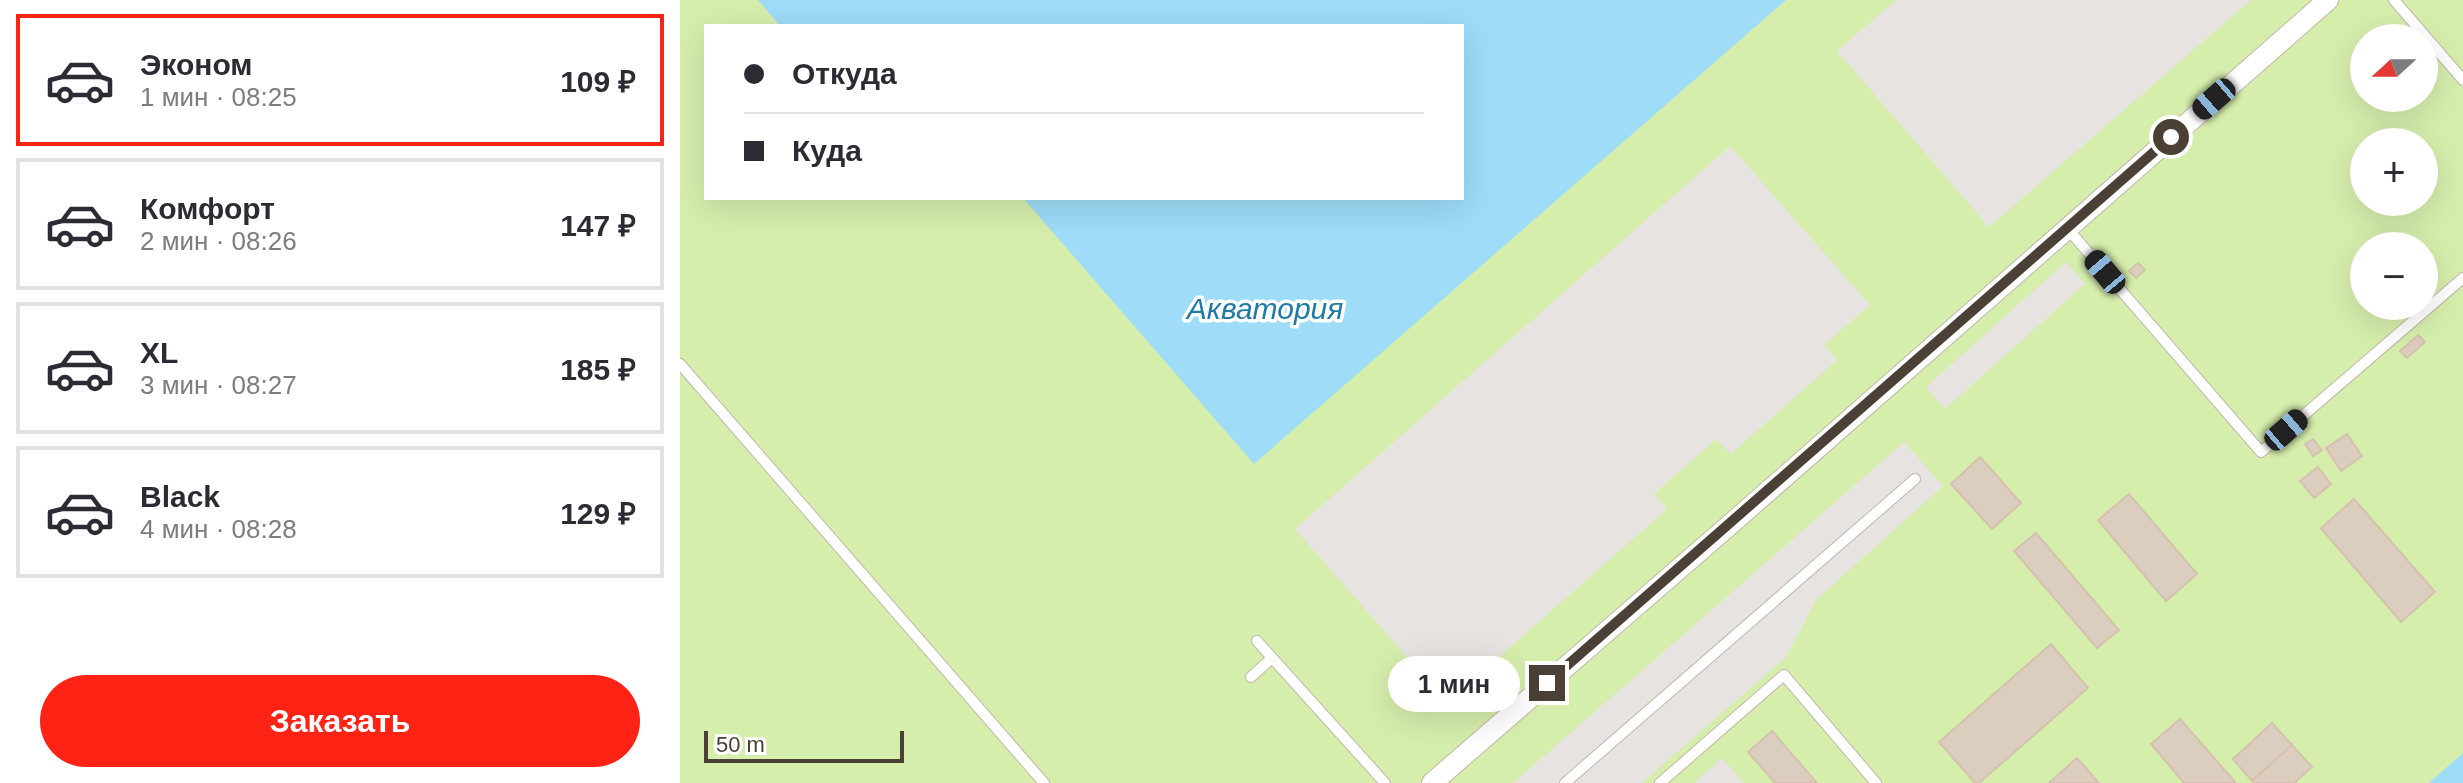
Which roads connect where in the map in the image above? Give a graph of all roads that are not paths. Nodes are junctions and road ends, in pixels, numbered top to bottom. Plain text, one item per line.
1 (2328, 0) edge
2 (2394, 0) edge
3 (2463, 80) edge
4 (2067, 228) junction
5 (2463, 278) edge
6 (680, 364) edge
7 (1915, 479) dead end
8 (1257, 641) dead end
9 (1272, 658) junction
10 (1251, 677) dead end
11 (1044, 783) edge
12 (1385, 783) edge
13 (1432, 783) edge
14 (1565, 783) edge
15 (1660, 783) edge
16 (1876, 783) edge

1 - 4 street
2 - 3 lane
4 - 5 lane
4 - 13 street
6 - 11 lane
7 - 14 lane
8 - 9 lane
9 - 10 lane
9 - 12 lane
15 - 16 lane

